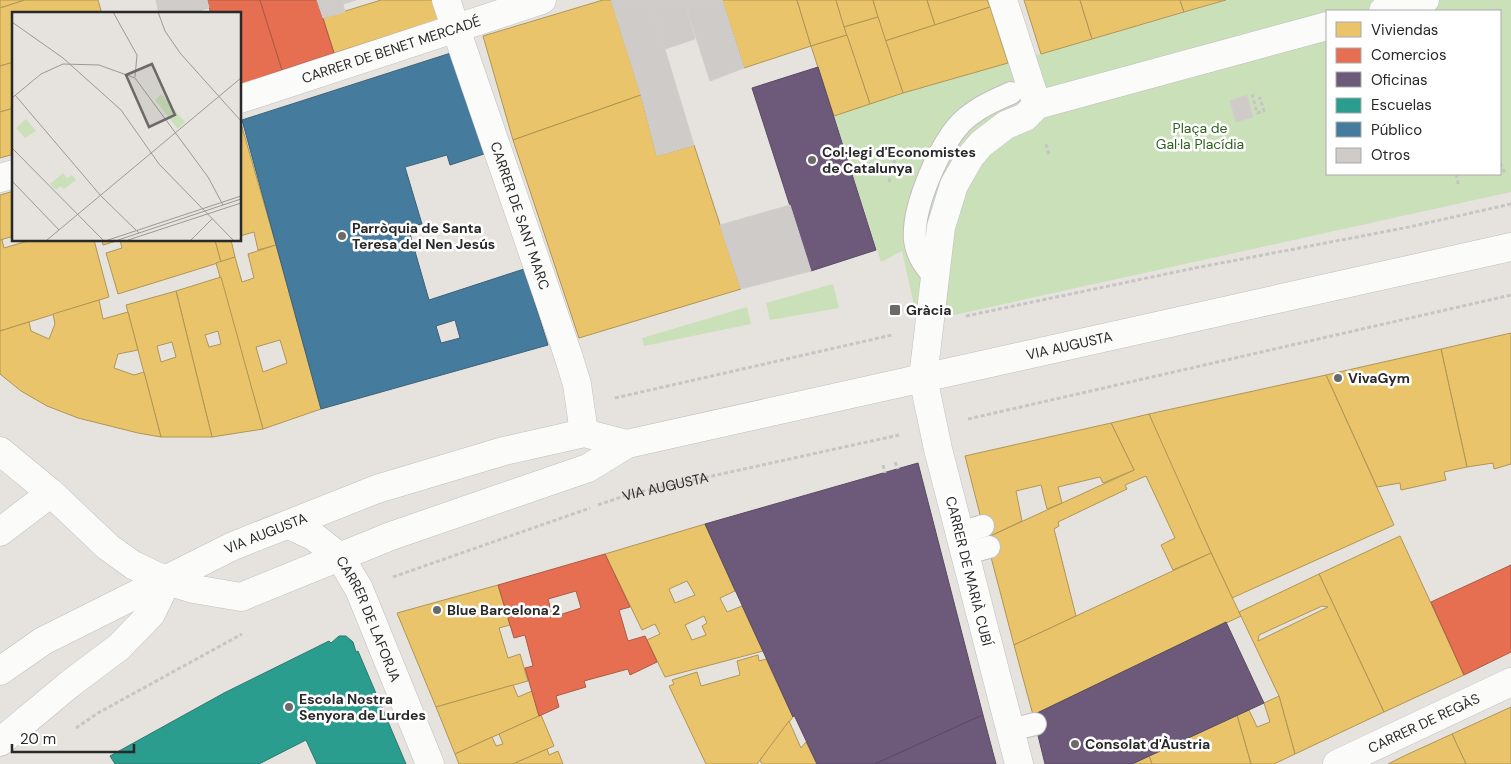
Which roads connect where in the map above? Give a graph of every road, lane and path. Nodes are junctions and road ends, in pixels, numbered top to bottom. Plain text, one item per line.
1 (446, 0) edge
2 (542, 0) edge
3 (1004, 0) edge
4 (1421, 0) edge
5 (1386, 10) edge
6 (1326, 26) edge
7 (454, 28) junction
8 (1012, 93) dead end
9 (1252, 94) dead end
10 (241, 99) edge
11 (1258, 99) dead end
12 (1037, 105) junction
13 (1501, 165) edge
14 (1506, 173) dead end
15 (1456, 175) edge
16 (1458, 184) dead end
17 (1511, 247) edge
18 (934, 276) junction
19 (1511, 295) edge
20 (923, 378) junction
21 (966, 420) dead end
22 (584, 432) junction
23 (901, 435) dead end
24 (627, 444) junction
25 (0, 451) edge
26 (895, 462) dead end
27 (883, 465) dead end
28 (898, 470) dead end
29 (885, 473) dead end
30 (51, 493) junction
31 (289, 525) junction
32 (0, 532) edge
33 (340, 557) junction
34 (167, 581) junction
35 (359, 589) junction
36 (250, 630) dead end
37 (0, 672) edge
38 (1511, 682) edge
39 (74, 730) dead end
40 (0, 742) edge
41 (430, 764) edge
42 (1019, 764) edge
43 (1337, 764) edge

1 - 7 street, CARRER DE SANT MARC
2 - 7 street, CARRER DE BENET MERCADÉ
3 - 12 street
4 - 5 street
6 - 12 street
7 - 10 street, CARRER DE BENET MERCADÉ
7 - 22 street, CARRER DE SANT MARC
8 - 18 lane
9 - 11 path
12 - 18 street
13 - 14 path
15 - 16 path
17 - 20 street, VIA AUGUSTA
18 - 20 street
19 - 21 path
20 - 24 street, VIA AUGUSTA
20 - 42 street, CARRER DE MARIÀ CUBÍ
22 - 24 street, VIA AUGUSTA
22 - 31 street, VIA AUGUSTA
23 - 35 path, VIA AUGUSTA
24 - 33 street, VIA AUGUSTA
25 - 30 street
26 - 28 path
27 - 29 path
30 - 32 street
30 - 34 street
31 - 33 street, CARRER DE LAFORJA
31 - 34 street, VIA AUGUSTA
33 - 34 street, VIA AUGUSTA
33 - 35 street, CARRER DE LAFORJA
34 - 37 street, VIA AUGUSTA
34 - 40 street
35 - 41 street, CARRER DE LAFORJA
36 - 39 path
38 - 43 street, CARRER DE REGÀS

